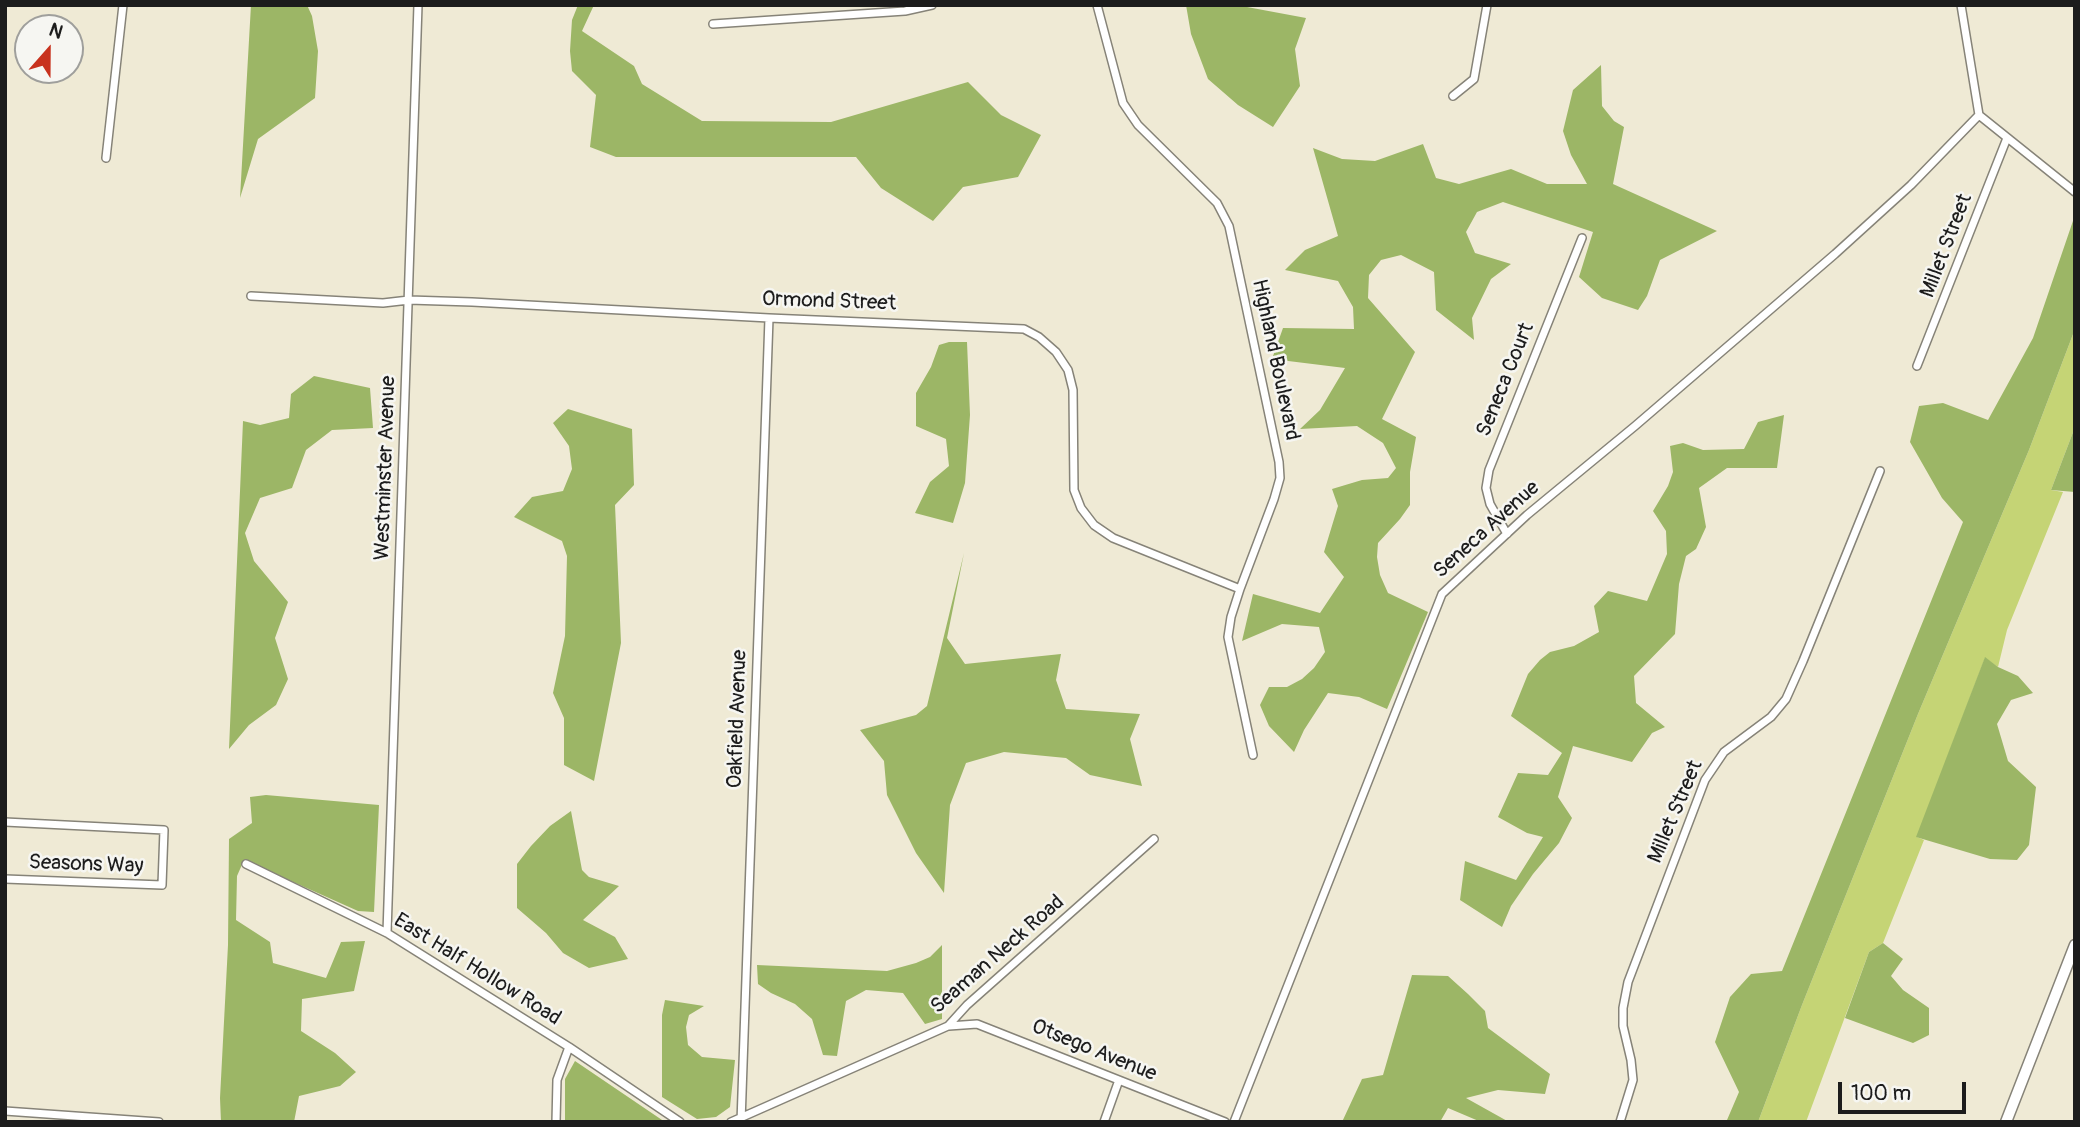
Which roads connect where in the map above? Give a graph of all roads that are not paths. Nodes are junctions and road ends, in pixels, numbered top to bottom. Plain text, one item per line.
1 (123, 5) edge
2 (418, 5) edge
3 (932, 5) edge
4 (1097, 5) edge
5 (1487, 5) edge
6 (1961, 5) edge
7 (713, 24) dead end
8 (1453, 96) dead end
9 (1979, 115) junction
10 (2007, 138) junction
11 (106, 159) dead end
12 (2075, 192) edge
13 (1582, 238) dead end
14 (251, 296) dead end
15 (409, 300) junction
16 (769, 318) junction
17 (1917, 366) dead end
18 (1880, 471) dead end
19 (1507, 534) junction
20 (1240, 589) junction
21 (1253, 755) dead end
22 (5, 822) edge
23 (1154, 839) dead end
24 (246, 864) dead end
25 (5, 879) edge
26 (387, 933) junction
27 (2075, 945) edge
28 (948, 1027) junction
29 (569, 1047) junction
30 (1119, 1080) junction
31 (5, 1111) edge
32 (62, 1118) edge
33 (741, 1120) edge
34 (159, 1122) edge
35 (556, 1122) edge
36 (680, 1122) edge
37 (732, 1122) edge
38 (1104, 1122) edge
39 (1225, 1122) edge
40 (1234, 1122) edge
41 (1620, 1122) edge
42 (2006, 1122) edge

1 - 11 street
2 - 15 street, Westminster Avenue
3 - 7 street
4 - 20 street, Highland Boulevard
5 - 8 street
6 - 9 street
9 - 10 street
9 - 19 street, Seneca Avenue
10 - 12 street
10 - 17 street, Millet Street
13 - 19 street, Seneca Court
14 - 15 street, Ormond Street
15 - 16 street, Ormond Street
15 - 26 street, Westminster Avenue
16 - 20 street, Ormond Street
16 - 33 street, Oakfield Avenue
18 - 41 street, Millet Street
19 - 40 street, Seneca Avenue
20 - 21 street, Highland Boulevard
22 - 25 street, Seasons Way
23 - 28 street, Seaman Neck Road
24 - 26 street, East Half Hollow Road
26 - 29 street, East Half Hollow Road
27 - 42 street
28 - 30 street, Otsego Avenue
28 - 33 street, Seaman Neck Road
29 - 35 street
29 - 36 street, East Half Hollow Road
30 - 38 street
30 - 39 street, Otsego Avenue
31 - 32 street
32 - 34 street
33 - 37 street, Seaman Neck Road

